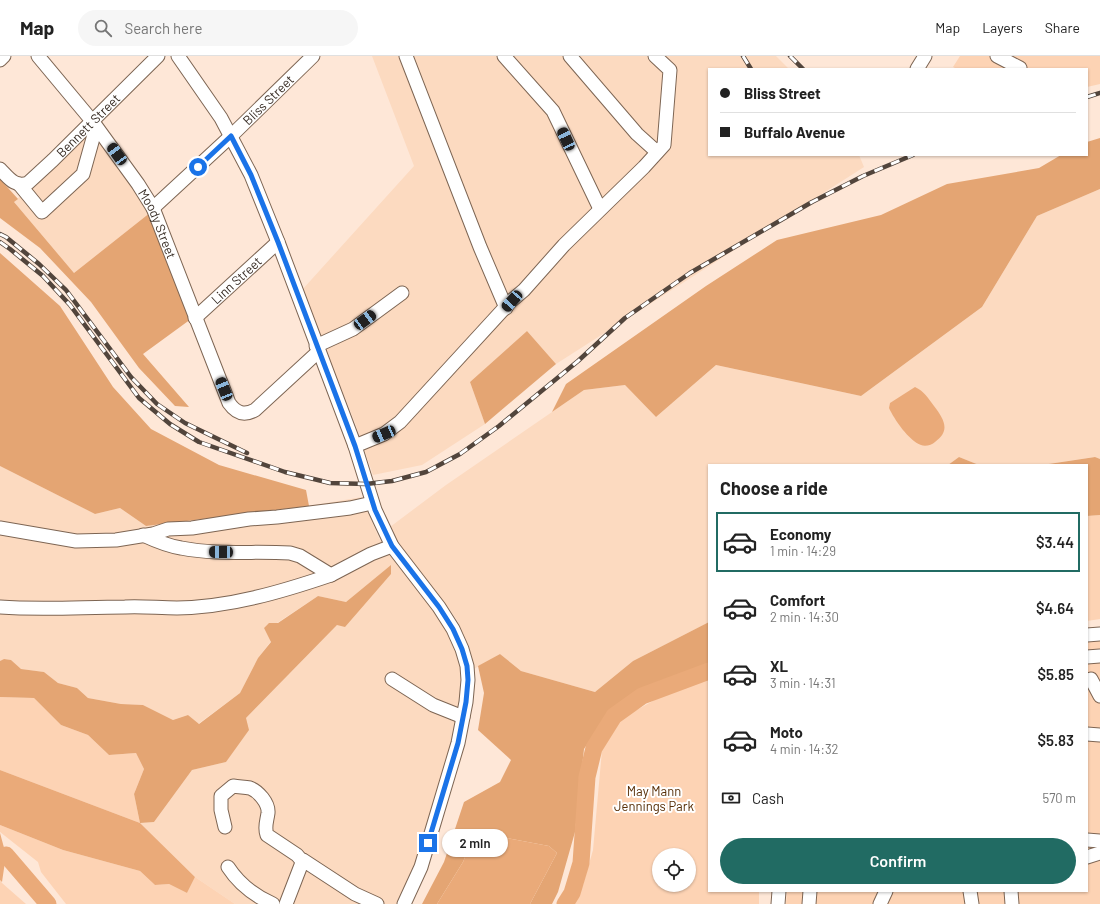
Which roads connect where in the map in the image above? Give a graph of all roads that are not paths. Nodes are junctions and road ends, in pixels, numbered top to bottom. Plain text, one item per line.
1 (4, 56) edge
2 (38, 56) edge
3 (158, 56) edge
4 (178, 56) edge
5 (312, 56) edge
6 (406, 56) edge
7 (504, 56) edge
8 (570, 56) edge
9 (655, 56) edge
10 (925, 56) edge
11 (997, 56) edge
12 (0, 60) edge
13 (919, 68) edge
14 (1020, 68) dead end
15 (93, 122) junction
16 (231, 136) junction
17 (657, 152) junction
18 (0, 169) edge
19 (16, 183) junction
20 (153, 208) junction
21 (600, 209) junction
22 (278, 242) junction
23 (402, 292) dead end
24 (506, 308) junction
25 (196, 318) junction
26 (317, 349) junction
27 (355, 446) junction
28 (372, 503) junction
29 (0, 528) edge
30 (142, 535) junction
31 (392, 546) junction
32 (331, 575) junction
33 (0, 607) edge
34 (1100, 634) edge
35 (1088, 635) edge
36 (1100, 656) edge
37 (1088, 657) edge
38 (1093, 678) edge
39 (392, 679) dead end
40 (1100, 696) edge
41 (463, 717) junction
42 (1088, 734) edge
43 (1100, 735) edge
44 (225, 827) dead end
45 (1088, 840) edge
46 (1100, 840) edge
47 (1100, 853) edge
48 (1088, 857) edge
49 (302, 861) junction
50 (228, 867) dead end
51 (779, 892) edge
52 (810, 892) edge
53 (886, 892) edge
54 (970, 892) edge
55 (1011, 892) edge
56 (273, 904) edge
57 (286, 904) edge
58 (377, 904) edge
59 (404, 904) edge
60 (778, 904) edge
61 (809, 904) edge
62 (880, 904) edge
63 (972, 904) edge
64 (1012, 904) edge

1 - 12 street
2 - 15 street, Moody Street
3 - 15 street, Bennett Street
4 - 16 street
5 - 16 street, Bliss Street
6 - 24 street
7 - 21 street
8 - 17 street
9 - 17 street
10 - 13 street
11 - 14 street
15 - 19 street, Bennett Street
15 - 19 street
15 - 20 street, Moody Street
16 - 20 street, Bliss Street
16 - 22 street
17 - 21 street
18 - 19 street
20 - 25 street, Moody Street
21 - 24 street
22 - 25 street, Linn Street
22 - 26 street
23 - 26 street
24 - 27 street
25 - 26 street, Moody Street
26 - 27 street
27 - 28 street
28 - 30 street
28 - 31 street
29 - 30 street
30 - 32 street
31 - 32 street
31 - 41 street
32 - 33 street
34 - 35 street
36 - 37 street
38 - 40 street
39 - 41 street
41 - 59 street
42 - 43 street
44 - 49 street
45 - 46 street
47 - 48 street
49 - 57 street
49 - 58 street
50 - 56 street
51 - 60 street
52 - 61 street
53 - 62 street
54 - 63 street
55 - 64 street

